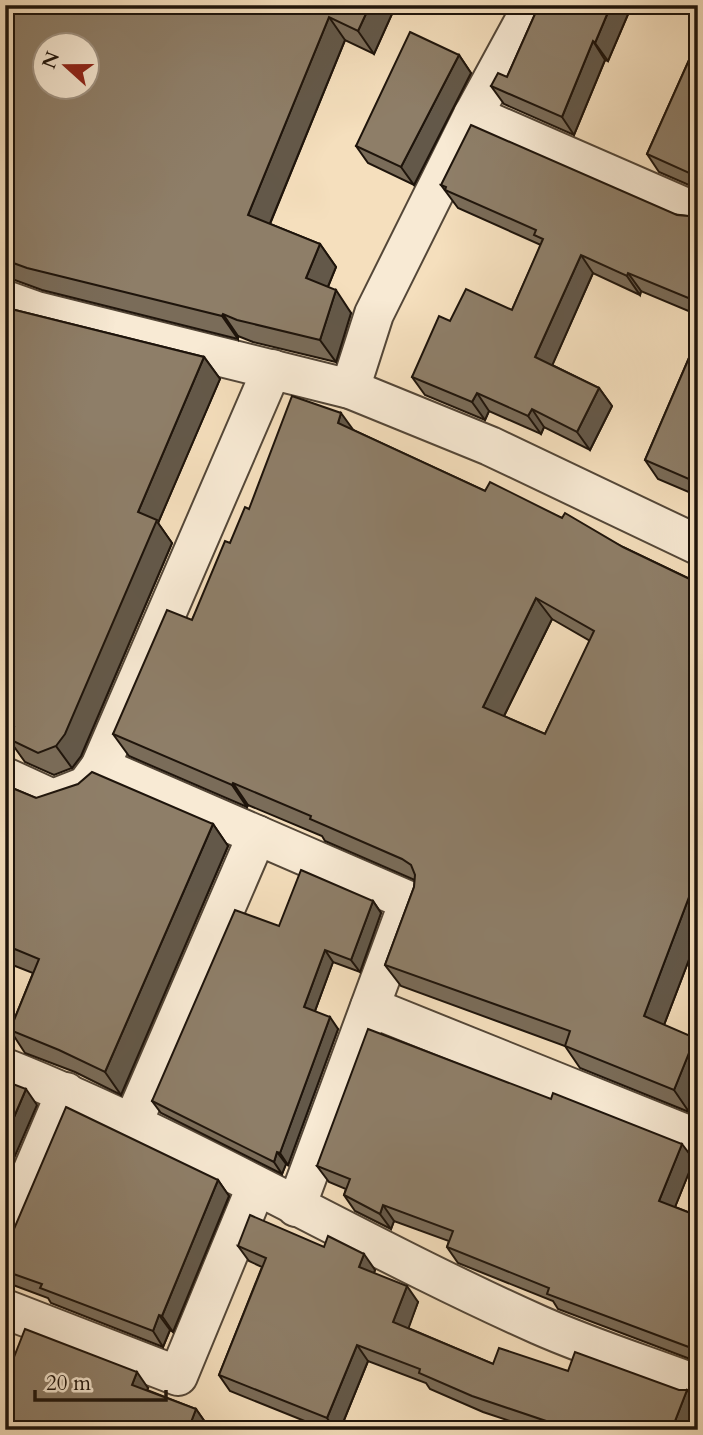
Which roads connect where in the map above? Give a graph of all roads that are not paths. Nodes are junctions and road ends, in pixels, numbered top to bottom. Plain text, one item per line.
1 (533, 5) edge
2 (473, 115) junction
3 (698, 214) edge
4 (5, 300) edge
5 (272, 369) junction
6 (350, 389) junction
7 (698, 545) edge
8 (100, 767) junction
9 (5, 777) edge
10 (257, 835) junction
11 (370, 1007) junction
12 (5, 1068) edge
13 (66, 1092) junction
14 (133, 1122) junction
15 (698, 1139) edge
16 (256, 1187) junction
17 (296, 1207) junction
18 (5, 1236) edge
19 (5, 1308) edge
20 (698, 1385) edge

1 - 2 street
2 - 3 street
2 - 6 street
4 - 5 street
5 - 6 street
5 - 8 street
6 - 7 street
8 - 9 street
8 - 10 street
10 - 11 street
10 - 14 street
11 - 15 street
11 - 17 street
12 - 13 street
13 - 14 street
13 - 18 street
14 - 16 street
16 - 17 street
16 - 19 street
17 - 20 street

